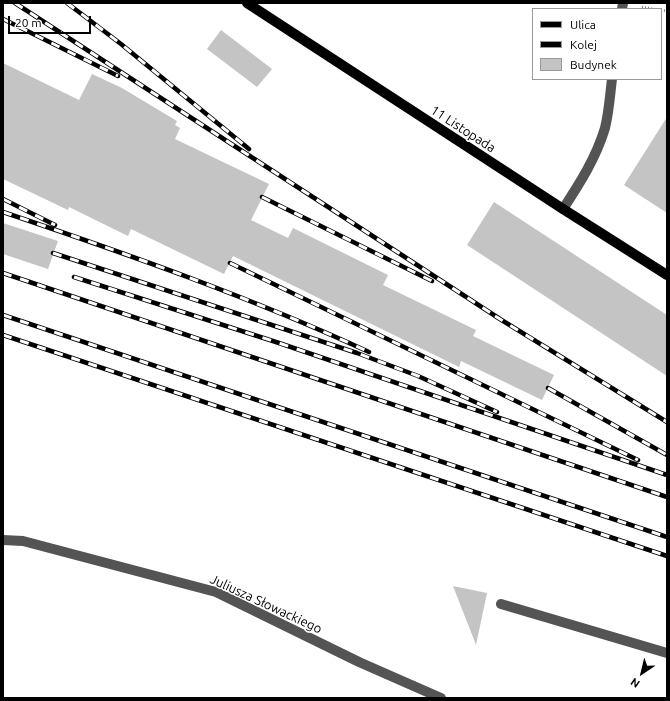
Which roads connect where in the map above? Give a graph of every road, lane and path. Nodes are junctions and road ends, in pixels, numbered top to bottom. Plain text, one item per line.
1 (247, 3) edge
2 (641, 7) dead end
3 (647, 8) edge
4 (612, 80) edge
5 (563, 210) junction
6 (667, 275) edge
7 (3, 540) edge
8 (501, 604) dead end
9 (667, 653) edge
10 (441, 698) edge

1 - 5 main road, 11 Listopada
2 - 3 path
4 - 5 street
5 - 6 main road, 11 Listopada
7 - 10 street, Juliusza Słowackiego
8 - 9 street

